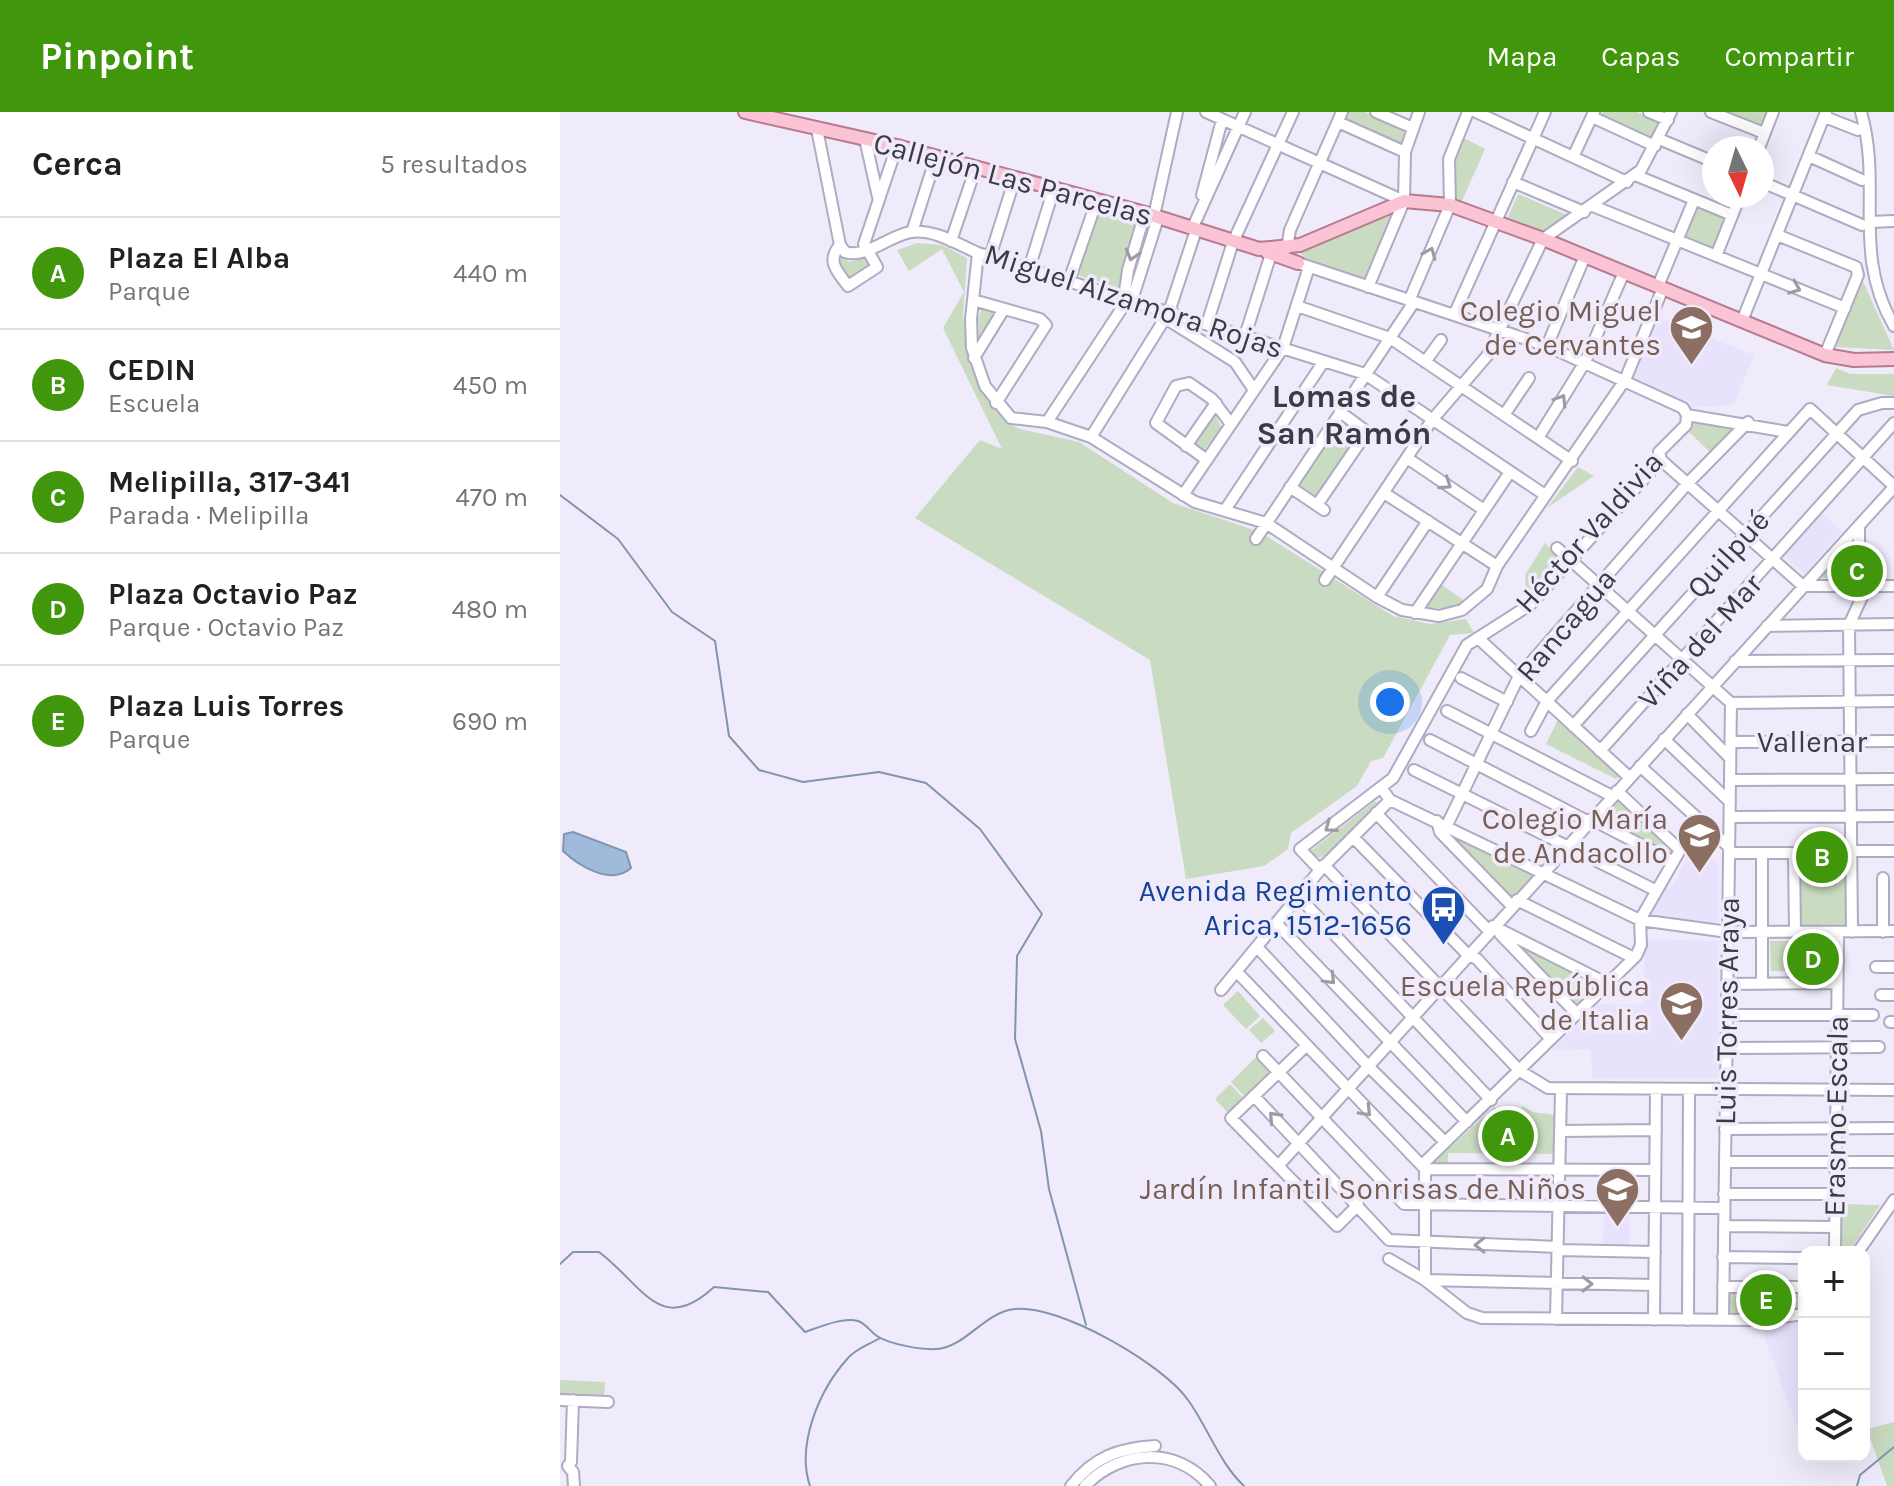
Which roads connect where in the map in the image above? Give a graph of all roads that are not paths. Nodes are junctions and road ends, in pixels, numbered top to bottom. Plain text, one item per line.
1 (745, 112) edge
2 (1177, 112) edge
3 (1206, 112) edge
4 (1245, 112) edge
5 (1293, 112) edge
6 (1376, 112) edge
7 (1419, 112) edge
8 (1468, 112) edge
9 (1476, 112) edge
10 (1545, 112) edge
11 (1649, 112) edge
12 (1773, 112) edge
13 (1863, 112) edge
14 (1719, 113) edge
15 (1593, 114) edge
16 (1824, 114) edge
17 (1670, 116) edge
18 (1340, 117) edge
19 (1222, 120) junction
20 (1238, 127) junction
21 (1413, 128) junction
22 (1862, 128) junction
23 (817, 129) junction
24 (1764, 133) junction
25 (1763, 136) edge
26 (1533, 138) junction
27 (865, 139) junction
28 (1657, 142) junction
29 (1278, 145) junction
30 (897, 146) junction
31 (1405, 152) junction
32 (1809, 156) junction
33 (936, 157) junction
34 (1573, 157) junction
35 (1702, 158) edge
36 (1319, 162) junction
37 (976, 167) junction
38 (1015, 178) junction
39 (1631, 179) junction
40 (1862, 180) dead end
41 (1513, 182) junction
42 (1774, 187) edge
43 (1054, 188) junction
44 (1793, 194) junction
45 (879, 199) junction
46 (1097, 200) junction
47 (1694, 200) junction
48 (1404, 201) junction
49 (1450, 205) junction
50 (1735, 208) edge
51 (1589, 209) junction
52 (1199, 213) junction
53 (1732, 215) junction
54 (1152, 216) junction
55 (1497, 221) junction
56 (1894, 221) edge
57 (1866, 224) junction
58 (1194, 229) junction
59 (912, 232) junction
60 (1777, 235) junction
61 (1543, 239) junction
62 (1677, 240) junction
63 (951, 241) junction
64 (1233, 242) junction
65 (840, 245) junction
66 (1290, 247) junction
67 (866, 249) junction
68 (1268, 252) junction
69 (978, 253) junction
70 (1585, 256) junction
71 (1716, 256) junction
72 (990, 257) junction
73 (1303, 265) junction
74 (1029, 269) junction
75 (1624, 272) junction
76 (1761, 274) junction
77 (1069, 281) junction
78 (1368, 287) junction
79 (1660, 287) junction
80 (1128, 299) junction
81 (973, 300) junction
82 (1412, 301) junction
83 (1297, 306) junction
84 (1845, 308) junction
85 (1004, 309) junction
86 (1167, 315) junction
87 (1454, 315) junction
88 (1742, 321) junction
89 (1207, 324) junction
90 (1894, 326) edge
91 (1502, 331) junction
92 (1245, 336) junction
93 (1390, 338) junction
94 (1441, 340) dead end
95 (1547, 346) junction
96 (1283, 348) junction
97 (1825, 355) junction
98 (974, 358) junction
99 (1894, 359) edge
100 (1324, 361) junction
101 (1425, 362) junction
102 (1585, 362) junction
103 (1365, 374) junction
104 (1529, 378) dead end
105 (1625, 380) junction
106 (1463, 387) junction
107 (1254, 390) junction
108 (996, 403) junction
109 (1216, 403) junction
110 (1894, 403) edge
111 (1340, 412) junction
112 (1504, 415) junction
113 (1687, 415) junction
114 (1432, 420) junction
115 (1047, 422) junction
116 (1748, 422) junction
117 (1894, 423) edge
118 (1231, 424) junction
119 (1788, 432) junction
120 (1837, 433) junction
121 (1091, 437) junction
122 (1538, 438) junction
123 (1186, 446) junction
124 (1863, 457) junction
125 (1407, 458) junction
126 (1207, 460) junction
127 (1661, 460) junction
128 (1572, 461) junction
129 (1510, 472) junction
130 (1688, 483) junction
131 (1894, 486) edge
132 (1290, 487) junction
133 (1384, 493) junction
134 (1183, 495) junction
135 (1545, 495) junction
136 (1225, 510) junction
137 (1484, 510) junction
138 (1718, 511) junction
139 (1428, 521) junction
140 (1266, 523) junction
141 (1859, 526) junction
142 (1745, 535) junction
143 (1256, 539) dead end
144 (1462, 543) junction
145 (1557, 548) dead end
146 (1571, 560) junction
147 (1774, 560) junction
148 (1497, 566) junction
149 (1334, 569) junction
150 (1325, 580) dead end
151 (1599, 585) junction
152 (1803, 586) junction
153 (1863, 586) junction
154 (1894, 586) edge
155 (1377, 597) junction
156 (1628, 610) junction
157 (1415, 613) junction
158 (1894, 624) edge
159 (1849, 625) junction
160 (1767, 626) junction
161 (1655, 635) junction
162 (1478, 638) junction
163 (1682, 659) junction
164 (1894, 660) edge
165 (1735, 661) junction
166 (1849, 661) junction
167 (1519, 676) junction
168 (1461, 678) dead end
169 (1712, 686) junction
170 (1547, 701) junction
171 (1850, 701) junction
172 (1894, 701) edge
173 (1507, 702) junction
174 (1731, 703) junction
175 (1447, 711) dead end
176 (1687, 714) junction
177 (1573, 726) junction
178 (1531, 731) dead end
179 (1492, 733) junction
180 (1664, 739) junction
181 (1430, 740) dead end
182 (1850, 741) junction
183 (1894, 741) edge
184 (1731, 742) junction
185 (1600, 751) junction
186 (1730, 758) junction
187 (1477, 763) junction
188 (1640, 766) junction
189 (1414, 770) dead end
190 (1629, 777) junction
191 (1851, 779) junction
192 (1894, 779) edge
193 (1730, 780) junction
194 (1382, 789) junction
195 (1462, 793) junction
196 (1614, 793) junction
197 (1390, 800) junction
198 (1730, 802) junction
199 (1376, 813) junction
200 (1851, 816) junction
201 (1894, 816) edge
202 (1730, 817) junction
203 (1590, 820) junction
204 (1442, 823) junction
205 (1353, 837) junction
206 (1567, 846) junction
207 (1729, 850) junction
208 (1851, 851) junction
209 (1894, 851) edge
210 (1762, 853) junction
211 (1672, 861) junction
212 (1322, 868) junction
213 (1541, 875) junction
214 (1883, 878) dead end
215 (1655, 890) junction
216 (1298, 896) junction
217 (1514, 903) junction
218 (1640, 920) junction
219 (1276, 923) junction
220 (1491, 929) junction
221 (1728, 932) junction
222 (1762, 932) junction
223 (1795, 932) junction
224 (1838, 932) junction
225 (1852, 932) junction
226 (1888, 932) edge
227 (1257, 947) junction
228 (1468, 955) junction
229 (1634, 958) junction
230 (1876, 967) dead end
231 (1894, 967) edge
232 (1237, 972) junction
233 (1837, 983) junction
234 (1608, 984) junction
235 (1727, 984) junction
236 (1762, 984) junction
237 (1439, 987) junction
238 (1221, 990) dead end
239 (1881, 995) dead end
240 (1894, 995) edge
241 (1577, 1014) junction
242 (1727, 1015) junction
243 (1837, 1015) junction
244 (1873, 1015) dead end
245 (1411, 1018) junction
246 (1551, 1039) junction
247 (1390, 1041) junction
248 (1305, 1047) junction
249 (1837, 1047) junction
250 (1879, 1047) dead end
251 (1726, 1048) junction
252 (1263, 1056) dead end
253 (1368, 1066) junction
254 (1520, 1071) junction
255 (1279, 1072) junction
256 (1346, 1090) junction
257 (1561, 1090) junction
258 (1836, 1090) junction
259 (1894, 1090) edge
260 (1656, 1091) junction
261 (1689, 1091) junction
262 (1726, 1091) junction
263 (1254, 1096) junction
264 (1491, 1100) junction
265 (1322, 1117) junction
266 (1467, 1122) junction
267 (1836, 1128) junction
268 (1894, 1128) edge
269 (1725, 1129) junction
270 (1656, 1130) junction
271 (1560, 1131) junction
272 (1445, 1142) junction
273 (1299, 1143) junction
274 (1725, 1162) junction
275 (1836, 1162) junction
276 (1894, 1162) edge
277 (1278, 1166) junction
278 (1425, 1169) junction
279 (1559, 1170) junction
280 (1655, 1170) junction
281 (1724, 1194) junction
282 (1835, 1194) junction
283 (1894, 1200) edge
284 (1358, 1205) junction
285 (1423, 1205) junction
286 (1559, 1206) junction
287 (1655, 1207) junction
288 (1688, 1207) junction
289 (1724, 1208) junction
290 (1724, 1226) junction
291 (1835, 1227) junction
292 (1424, 1244) junction
293 (1835, 1246) edge
294 (1862, 1246) edge
295 (1558, 1248) junction
296 (1655, 1252) junction
297 (1723, 1257) junction
298 (1798, 1258) edge
299 (1389, 1259) dead end
300 (1425, 1280) junction
301 (1557, 1283) junction
302 (1654, 1285) junction
303 (1723, 1287) junction
304 (1798, 1287) edge
305 (1798, 1314) edge
306 (1556, 1319) junction
307 (1654, 1320) junction
308 (1688, 1320) junction
309 (1723, 1320) junction
310 (560, 1400) edge
311 (573, 1400) junction
312 (608, 1402) dead end
313 (1155, 1446) dead end
314 (1142, 1452) junction
315 (564, 1467) edge
316 (574, 1486) edge
317 (1071, 1486) edge
318 (1085, 1486) edge
319 (1210, 1486) edge

1 - 23 main road, Callejón Las Parcelas
2 - 54 street
3 - 19 street
4 - 20 street
5 - 29 street
6 - 21 street
7 - 21 street
8 - 49 street
9 - 26 street
10 - 26 street
11 - 17 street
12 - 24 street
13 - 22 street
14 - 24 street
15 - 28 street
15 - 34 street
16 - 22 street
16 - 32 street
17 - 28 street
18 - 31 street
18 - 36 street
19 - 20 street
19 - 52 street
20 - 29 street
20 - 52 street
21 - 31 street
22 - 57 street
23 - 27 main road, Callejón Las Parcelas
23 - 65 street
24 - 25 street
26 - 34 street
26 - 41 street
27 - 30 main road, Callejón Las Parcelas
27 - 45 street
28 - 35 street
28 - 39 street
29 - 36 street
29 - 64 street
30 - 33 main road, Callejón Las Parcelas
30 - 45 street
31 - 48 street
32 - 40 street
32 - 44 street
33 - 37 main road, Callejón Las Parcelas
33 - 59 street
34 - 39 street
36 - 48 street
36 - 66 street
37 - 38 main road, Callejón Las Parcelas
37 - 63 street
38 - 43 main road, Callejón Las Parcelas
38 - 72 street
39 - 47 street
39 - 51 street
41 - 51 street
41 - 55 street
42 - 44 street
43 - 46 main road, Callejón Las Parcelas
43 - 74 street
44 - 57 street
44 - 60 street
45 - 67 street
46 - 54 main road, Callejón Las Parcelas
46 - 77 street
47 - 53 street
47 - 62 street
48 - 49 main road
48 - 66 main road
48 - 78 street
49 - 55 main road
82 -> 49 street
50 - 53 street
51 - 61 street
51 - 62 street
52 - 58 street
53 - 71 street
54 - 58 main road, Callejón Las Parcelas
54 - 80 street
55 - 61 main road
55 - 87 street
56 - 57 street
57 - 90 street
58 - 64 main road, Callejón Las Parcelas
58 - 86 street
59 - 63 street, Miguel Alzamora Rojas
59 - 67 street
60 - 76 street
60 - 84 street
61 - 70 main road
61 - 91 street
62 - 71 street
62 - 79 street
63 - 69 street, Miguel Alzamora Rojas
64 - 68 main road, Callejón Las Parcelas
64 - 89 street
65 - 67 street
65 - 67 street
66 - 68 main road
66 - 73 main road
68 - 73 main road
68 - 92 street
69 - 72 street, Miguel Alzamora Rojas
69 - 81 street
70 - 75 main road
70 - 95 street
71 - 76 street
72 - 74 street, Miguel Alzamora Rojas
73 - 78 street
73 - 83 street
74 - 77 street, Miguel Alzamora Rojas
75 - 79 main road
75 - 102 street
76 -> 84 street
76 - 88 street
77 - 80 street, Miguel Alzamora Rojas
78 - 82 street
79 - 88 main road
79 - 105 street
80 - 86 street, Miguel Alzamora Rojas
80 - 115 street
81 - 85 street
81 - 98 street
82 - 87 street
82 - 93 street
83 - 93 street
83 - 96 street
84 - 97 street
85 - 98 street
85 - 108 street
86 - 89 street, Miguel Alzamora Rojas
86 - 107 street
86 - 121 street
87 - 91 street
88 - 97 main road
89 - 92 street, Miguel Alzamora Rojas
91 - 95 street
91 - 106 street
92 - 96 street, Miguel Alzamora Rojas
93 - 101 street
93 - 103 street
94 - 101 street
95 - 102 street
96 - 100 street, Miguel Alzamora Rojas
96 - 107 street
97 - 99 main road
98 - 108 street
100 - 103 street, Miguel Alzamora Rojas
100 - 136 street
101 - 106 street
102 - 105 street
122 -> 102 street
103 - 111 street
103 - 114 street, Miguel Alzamora Rojas
104 - 112 street
105 - 113 street
105 - 128 street
106 - 112 street
106 - 114 street
107 - 118 street
108 - 115 street
109 - 118 street
109 - 123 street
109 - 123 street
110 - 120 street, Quilpué
111 - 132 street
111 - 132 street
112 - 122 street
113 - 116 street
113 - 127 street, Héctor Valdivia
114 - 125 street
114 - 129 street, Miguel Alzamora Rojas
115 - 121 street
116 - 119 street
116 - 130 street, Rancagua
117 - 124 street, Viña del Mar
118 - 126 street
119 - 120 street
119 - 138 street
120 - 124 street
120 - 142 street, Quilpué
121 - 134 street
122 - 128 street
123 - 126 street
124 - 131 street
124 - 147 street, Viña del Mar
125 - 133 street
125 -> 137 street
126 - 134 street
127 - 130 street
127 - 146 street, Héctor Valdivia
128 - 135 street
129 - 135 street, Miguel Alzamora Rojas
129 - 137 street
130 - 138 street
130 - 151 street, Rancagua
131 - 141 street
132 - 140 street
133 - 139 street
133 - 149 street
134 - 136 street
135 - 148 street
136 - 140 street
137 - 144 street
138 - 142 street
138 - 156 street
139 - 144 street
139 - 155 street
140 - 143 street
140 - 149 street
141 - 152 street
141 - 153 street
142 - 147 street
142 - 161 street, Quilpué
144 - 148 street
144 - 157 street
145 - 146 street
146 - 151 street
146 - 162 street, Héctor Valdivia
147 - 152 street
147 - 163 street, Viña del Mar
148 - 157 street
149 - 150 street
149 - 155 street
151 - 156 street
151 - 167 street, Rancagua
152 - 153 street
152 - 160 street
153 - 154 street
153 - 159 street
155 - 157 street
156 - 161 street
156 - 170 street
158 - 159 street
159 - 160 street
159 - 166 street
160 - 165 street
161 - 163 street
161 - 177 street, Quilpué
162 - 167 street
162 - 194 street
163 - 169 street
163 - 185 street, Viña del Mar
164 - 166 street
165 - 166 street
165 - 169 street
166 - 171 street
167 - 170 street
167 - 173 street, Rancagua
168 - 173 street
169 - 174 street
169 - 176 street
170 - 177 street
170 - 178 street
171 - 172 street
171 - 174 street
171 - 182 street
173 - 179 street, Rancagua
174 - 184 street, Luis Torres Araya
175 - 179 street
176 - 180 street
176 - 186 street, Vallenar
177 - 185 street
179 - 187 street, Rancagua
179 - 196 street
180 - 188 street
180 - 198 street
181 - 187 street
182 - 183 street, Vallenar
182 - 184 street, Vallenar
182 - 191 street
184 - 186 street, Luis Torres Araya
185 - 190 street
186 - 193 street, Luis Torres Araya
187 - 195 street, Rancagua
187 - 203 street
188 - 190 street
188 - 207 street
189 - 195 street
190 - 196 street
191 - 192 street
191 - 193 street
191 - 200 street
193 - 198 street, Luis Torres Araya
194 - 197 street
194 -> 212 street
195 - 204 street, Rancagua
195 - 206 street
196 - 203 street
196 - 211 street
197 - 199 street
197 - 204 street
198 - 202 street, Luis Torres Araya
199 - 205 street
199 - 220 street
200 - 201 street
200 - 202 street
200 - 208 street
202 - 207 street, Luis Torres Araya
203 - 206 street
203 - 211 street
204 - 213 street
204 - 217 street
205 - 212 street
205 - 228 street
206 - 213 street
206 - 215 street
207 - 210 street
207 - 221 street, Luis Torres Araya
208 - 209 street
208 - 225 street
210 - 222 street
210 - 223 street
211 - 215 street
212 - 216 street
212 - 237 street
213 - 217 street
213 - 218 street
214 - 226 street
215 - 218 street
216 - 219 street
216 - 245 street
217 - 220 street
217 - 229 street
218 - 221 street
218 - 229 street
219 - 227 street
219 -> 247 street
220 - 228 street
220 - 234 street
220 - 241 street
221 - 222 street
221 - 235 street, Luis Torres Araya
222 - 223 street
222 - 236 street
223 - 224 street
224 - 225 street
224 - 233 street, Erasmo Escala
225 - 226 street
227 - 232 street
227 - 253 street
228 - 237 street
228 - 246 street
229 - 234 street
230 - 231 street
232 - 238 street
232 - 248 street
233 - 236 street
233 - 243 street, Erasmo Escala
234 - 241 street
235 - 236 street
235 - 242 street, Luis Torres Araya
237 - 245 street
237 - 254 street
239 - 240 street
241 - 246 street
242 - 243 street
242 - 251 street, Luis Torres Araya
243 - 244 street
243 - 249 street, Erasmo Escala
245 - 247 street
245 - 264 street
246 - 254 street
247 - 253 street
247 - 266 street
248 - 255 street
248 - 256 street
249 - 250 street
249 - 251 street
249 - 258 street, Erasmo Escala
251 - 262 street, Luis Torres Araya
252 - 255 street
253 - 256 street
253 - 272 street
254 - 257 street
254 - 264 street
255 - 263 street
255 - 265 street
256 - 265 street
256 -> 278 street
257 - 260 street
257 - 271 street
258 - 259 street
258 - 262 street
258 - 267 street, Erasmo Escala
260 - 261 street
260 - 270 street
261 - 262 street
261 - 288 street
262 - 269 street, Luis Torres Araya
273 -> 263 street
263 - 277 street
264 - 266 street
265 - 273 street
265 - 285 street
266 - 272 street
267 - 268 street
267 - 269 street
267 - 275 street, Erasmo Escala
269 - 274 street, Luis Torres Araya
270 - 271 street
270 - 280 street
271 - 279 street
272 - 278 street
273 - 277 street
273 - 284 street
274 - 275 street
274 - 281 street, Luis Torres Araya
275 - 276 street
275 - 282 street, Erasmo Escala
277 - 284 street
278 - 279 street
278 - 285 street
279 - 280 street
279 - 286 street
280 - 287 street
281 - 282 street
281 - 289 street, Luis Torres Araya
282 - 291 street, Erasmo Escala
283 - 294 street
284 - 292 street
285 - 286 street
285 - 292 street
286 - 287 street
286 - 295 street
287 - 288 street
287 - 296 street
288 - 289 street
288 - 308 street
289 - 290 street, Luis Torres Araya
290 - 291 street
290 - 297 street, Luis Torres Araya
291 - 293 street, Erasmo Escala
295 -> 292 street
292 - 300 street
295 - 296 street
295 - 301 street
296 - 302 street
297 - 298 street
297 - 303 street, Luis Torres Araya
299 - 300 street
300 - 301 street
300 - 306 street
301 -> 302 street
301 - 306 street
302 - 307 street
303 - 304 street
303 - 309 street, Luis Torres Araya
305 - 309 street
306 - 307 street
307 - 308 street
308 - 309 street
310 - 311 street
311 - 312 street
311 - 315 street
313 - 314 street
314 - 317 street
314 - 318 street
314 - 319 street
315 - 316 street

